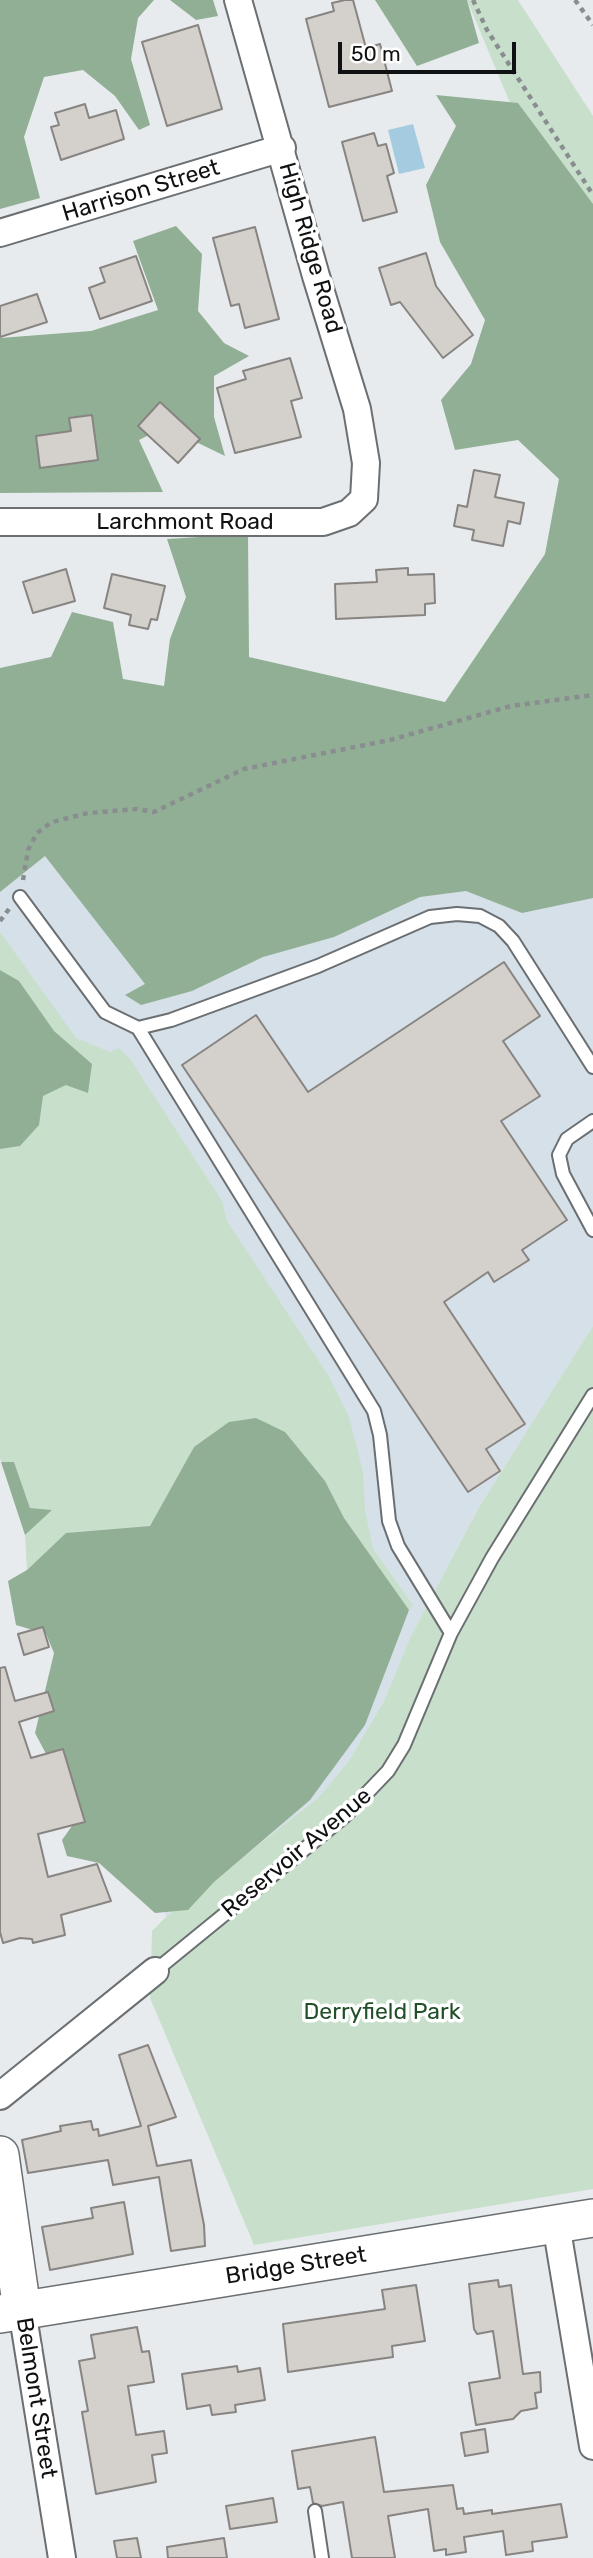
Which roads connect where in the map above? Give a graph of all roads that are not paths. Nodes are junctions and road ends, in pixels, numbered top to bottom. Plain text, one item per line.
1 (238, 0) edge
2 (282, 148) junction
3 (0, 233) edge
4 (363, 499) joint
5 (0, 522) edge
6 (20, 897) road end
7 (138, 1028) junction
8 (593, 1067) edge
9 (593, 1121) edge
10 (593, 1230) edge
11 (593, 1395) edge
12 (451, 1633) junction
13 (155, 1971) joint
14 (4, 2092) edge
15 (0, 2155) edge
16 (593, 2218) edge
17 (556, 2224) junction
18 (11, 2312) edge
19 (593, 2446) edge
20 (315, 2511) dead end
21 (62, 2558) edge
22 (322, 2558) edge

1 - 2 street, High Ridge Road
2 - 3 street, Harrison Street
2 - 4 street, High Ridge Road
4 - 5 street, Larchmont Road
6 - 7 lane
7 - 8 lane
7 - 12 lane
9 - 10 lane
11 - 12 lane, Reservoir Avenue
12 - 13 lane, Reservoir Avenue
13 - 14 street, Reservoir Avenue
15 - 18 main road, Belmont Street
16 - 17 main road, Bridge Street
17 - 18 main road, Bridge Street
17 - 19 street
18 - 21 street, Belmont Street
20 - 22 lane

